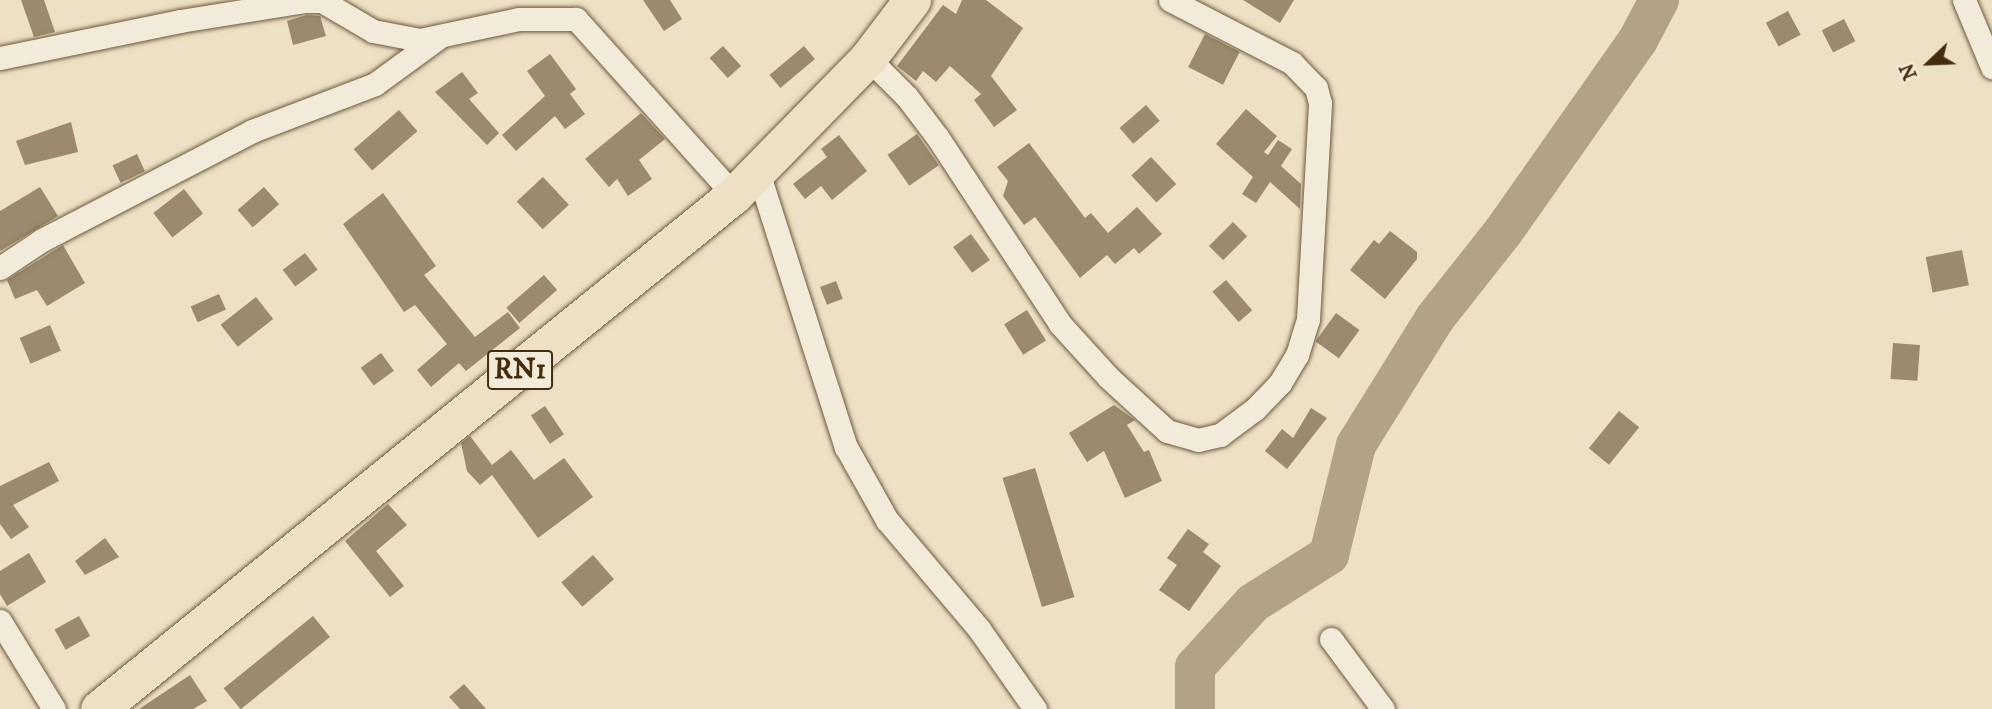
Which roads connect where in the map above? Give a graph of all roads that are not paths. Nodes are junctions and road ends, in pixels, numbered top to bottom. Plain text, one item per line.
1 (561, 0) edge
2 (912, 0) edge
3 (1170, 0) edge
4 (1964, 0) edge
5 (322, 1) edge
6 (576, 19) junction
7 (438, 38) junction
8 (0, 58) edge
9 (868, 58) junction
10 (1992, 67) edge
11 (746, 183) junction
12 (0, 268) edge
13 (0, 621) edge
14 (1331, 639) dead end
15 (54, 709) edge
16 (99, 709) edge
17 (1035, 709) edge
18 (1383, 709) edge

1 - 6 street
2 - 9 highway, RN1
3 - 9 street
4 - 10 street
5 - 7 street
5 - 8 street
6 - 7 street
6 - 11 street
7 - 12 street
9 - 11 highway, RN1
11 - 16 highway, RN1
11 - 17 street
13 - 15 street
14 - 18 street

